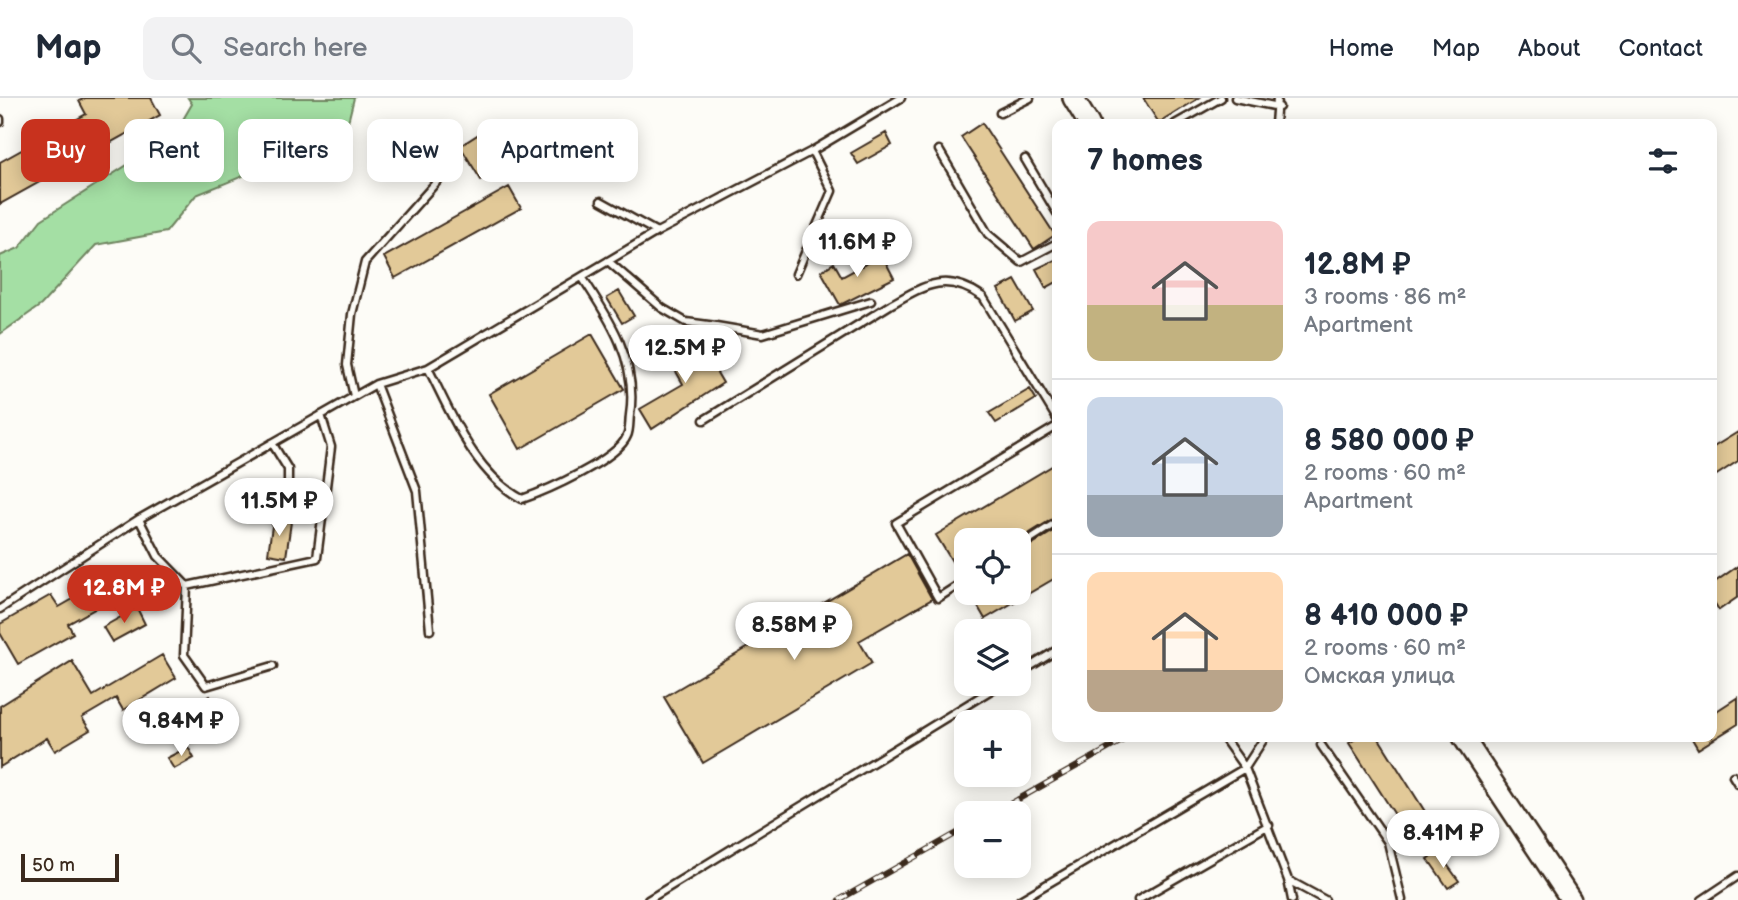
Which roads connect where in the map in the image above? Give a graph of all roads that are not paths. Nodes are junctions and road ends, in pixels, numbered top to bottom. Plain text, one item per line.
1 (901, 98) edge
2 (1030, 98) edge
3 (1073, 98) edge
4 (1221, 98) edge
5 (1235, 98) edge
6 (1277, 98) edge
7 (1279, 107) junction
8 (1000, 113) dead end
9 (1085, 119) edge
10 (1184, 119) edge
11 (1276, 119) edge
12 (939, 150) dead end
13 (812, 151) junction
14 (1025, 159) dead end
15 (437, 182) edge
16 (601, 201) dead end
17 (1052, 205) edge
18 (657, 232) junction
19 (1052, 246) edge
20 (608, 261) junction
21 (796, 274) dead end
22 (582, 277) junction
23 (871, 301) dead end
24 (428, 368) junction
25 (376, 384) junction
26 (354, 396) junction
27 (1052, 411) edge
28 (321, 415) junction
29 (704, 420) dead end
30 (1052, 429) edge
31 (272, 443) junction
32 (288, 512) dead end
33 (139, 519) junction
34 (1052, 525) edge
35 (1031, 539) edge
36 (187, 586) junction
37 (954, 588) edge
38 (0, 610) edge
39 (430, 630) dead end
40 (1052, 653) edge
41 (273, 666) dead end
42 (1031, 666) edge
43 (981, 696) edge
44 (1227, 742) edge
45 (1262, 742) edge
46 (1466, 742) edge
47 (1321, 745) dead end
48 (1245, 768) junction
49 (1732, 776) dead end
50 (1738, 784) edge
51 (1269, 825) junction
52 (1738, 876) edge
53 (1288, 880) junction
54 (648, 900) edge
55 (1020, 900) edge
56 (1138, 900) edge
57 (1292, 900) edge
58 (1325, 900) edge
59 (1402, 900) edge
60 (1571, 900) edge
61 (1702, 900) edge

1 - 13 lane
2 - 8 lane
3 - 9 main road
4 - 10 lane
5 - 7 lane
6 - 7 lane
7 - 11 lane
12 - 19 lane
13 - 18 lane
13 - 21 lane
14 - 17 lane
15 - 26 lane
16 - 18 lane
18 - 20 lane
20 - 22 lane
20 - 23 lane
22 - 24 lane
22 - 24 lane
24 - 25 lane
25 - 26 lane
25 - 39 lane
26 - 28 lane
27 - 29 lane
28 - 31 lane
28 - 36 lane
30 - 37 lane
31 - 32 lane
31 - 33 lane
33 - 36 lane
33 - 38 lane
34 - 35 lane
36 - 41 lane
40 - 42 lane
43 - 54 lane
44 - 48 lane
45 - 48 lane
46 - 60 main road
47 - 59 lane
48 - 51 lane
48 - 55 lane
49 - 50 lane
51 - 53 lane
51 - 56 lane
52 - 61 lane
53 - 57 lane
53 - 58 lane

